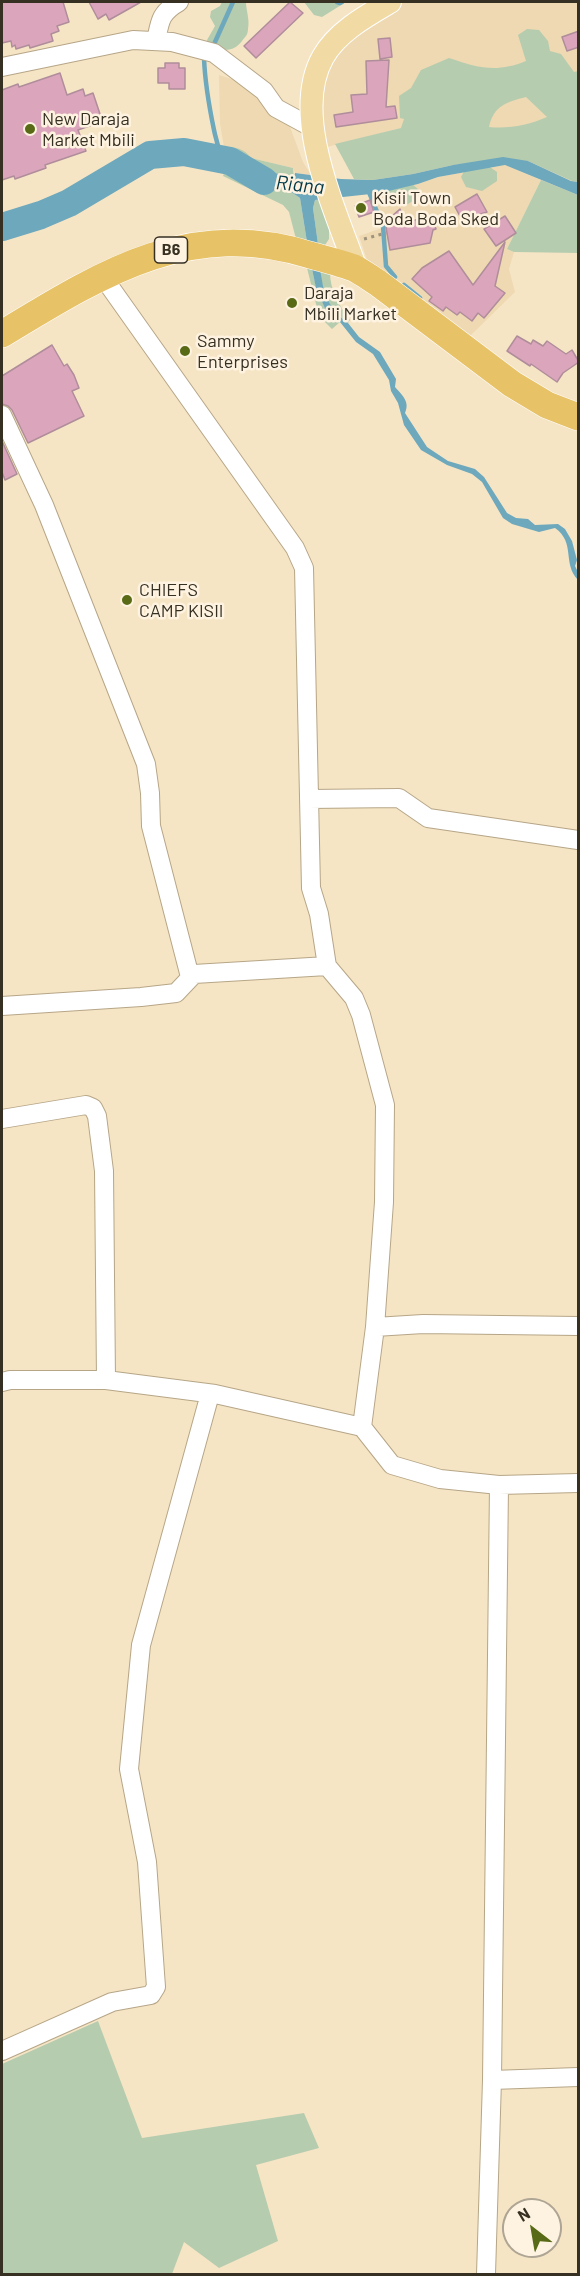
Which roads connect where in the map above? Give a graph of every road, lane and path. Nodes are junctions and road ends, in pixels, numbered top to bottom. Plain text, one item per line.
1 (179, 2) edge
2 (390, 2) edge
3 (156, 41) junction
4 (2, 67) edge
5 (311, 127) junction
6 (356, 269) junction
7 (103, 277) junction
8 (2, 334) edge
9 (2, 415) edge
10 (579, 417) edge
11 (309, 799) junction
12 (579, 840) edge
13 (327, 966) junction
14 (190, 977) junction
15 (2, 1006) edge
16 (2, 1119) edge
17 (579, 1326) edge
18 (375, 1327) junction
19 (106, 1380) junction
20 (2, 1382) edge
21 (210, 1394) junction
22 (363, 1427) junction
23 (579, 1483) edge
24 (499, 1485) junction
25 (2, 2051) edge
26 (579, 2077) edge
27 (492, 2080) junction
28 (486, 2274) edge

1 - 3 street
2 - 5 main road
3 - 4 street
3 - 5 street
5 - 6 main road
6 - 7 highway, B6
6 - 10 highway, B6
7 - 8 highway, B6
7 - 11 street
9 - 14 street
11 - 12 street
11 - 13 street
13 - 14 street
13 - 18 street
14 - 15 street
16 - 19 street
17 - 18 street
18 - 22 street
19 - 20 street
19 - 21 street
21 - 22 street
21 - 25 street
22 - 24 street
23 - 24 street
24 - 27 street
26 - 27 street
27 - 28 street

